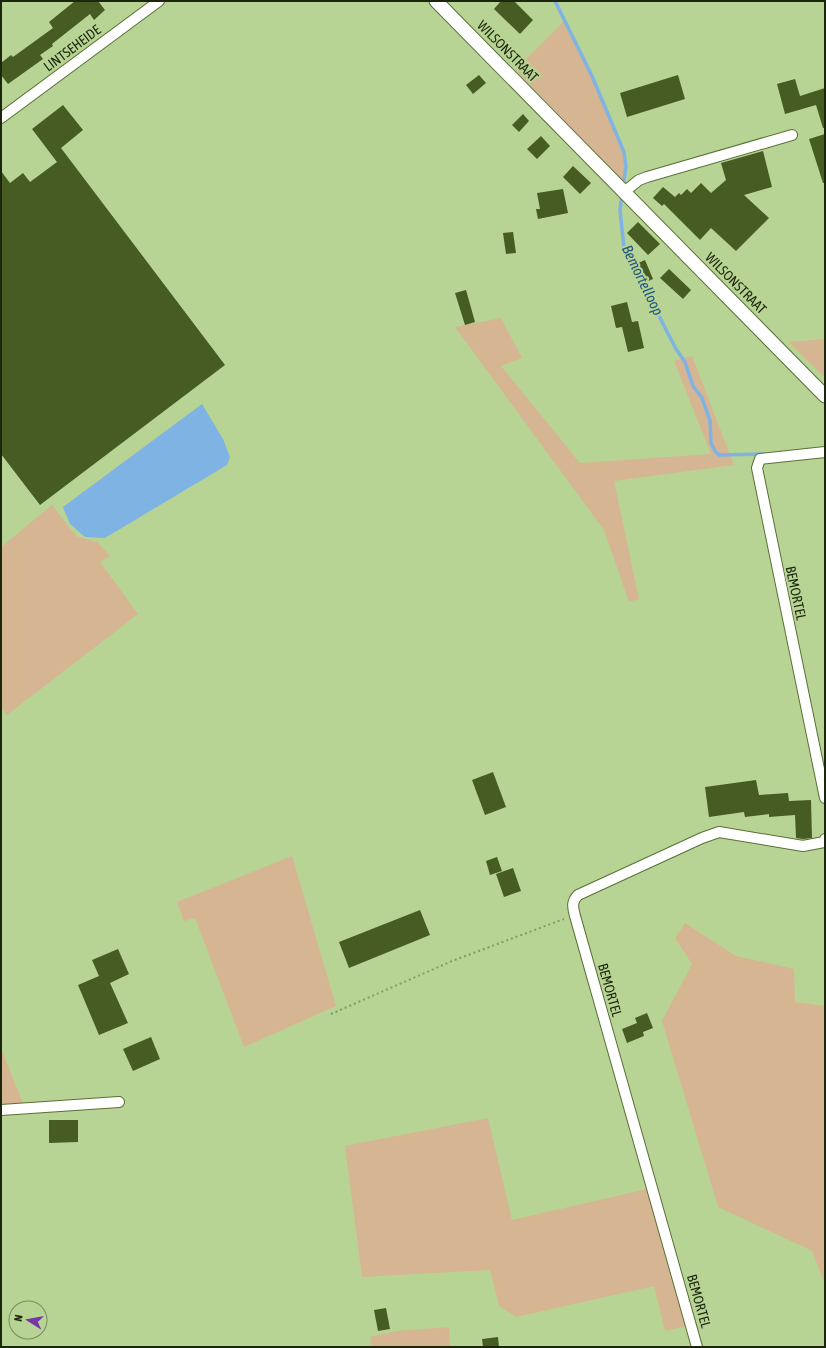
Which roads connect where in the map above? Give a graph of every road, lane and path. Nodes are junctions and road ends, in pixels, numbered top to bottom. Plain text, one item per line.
1 (159, 1) edge
2 (436, 1) edge
3 (1, 118) edge
4 (792, 135) dead end
5 (624, 192) junction
6 (825, 396) edge
7 (825, 452) edge
8 (825, 798) edge
9 (825, 839) edge
10 (575, 916) junction
11 (331, 1014) dead end
12 (120, 1102) dead end
13 (1, 1110) edge
14 (697, 1347) edge

1 - 3 street, LINTSEHEIDE
2 - 5 street, WILSONSTRAAT
4 - 5 street
5 - 6 street, WILSONSTRAAT
7 - 8 street, BEMORTEL
9 - 10 street, BEMORTEL
10 - 11 path
10 - 14 street, BEMORTEL
12 - 13 street

